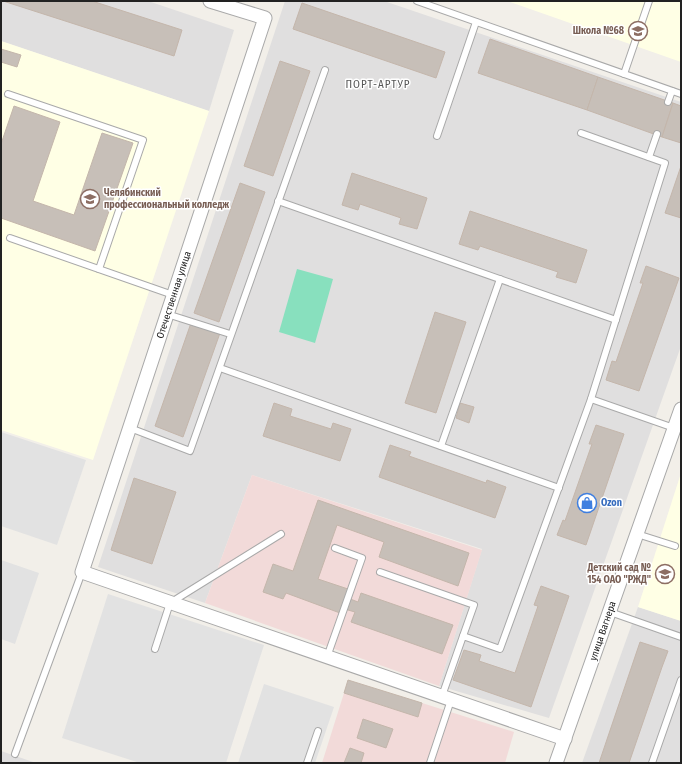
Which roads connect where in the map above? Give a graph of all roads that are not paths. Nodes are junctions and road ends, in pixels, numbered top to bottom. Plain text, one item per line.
1 (210, 1) edge
2 (417, 1) edge
3 (649, 1) edge
4 (476, 22) junction
5 (325, 70) dead end
6 (624, 74) junction
7 (672, 91) junction
8 (8, 94) dead end
9 (681, 94) edge
10 (668, 102) dead end
11 (581, 133) dead end
12 (657, 134) dead end
13 (437, 136) dead end
14 (649, 157) junction
15 (278, 201) junction
16 (10, 238) dead end
17 (99, 269) junction
18 (500, 279) junction
19 (174, 295) junction
20 (167, 314) junction
21 (616, 320) junction
22 (230, 334) junction
23 (220, 368) junction
24 (591, 399) junction
25 (681, 409) edge
26 (130, 428) junction
27 (674, 428) junction
28 (441, 446) junction
29 (559, 488) junction
30 (281, 534) dead end
31 (637, 534) junction
32 (675, 546) dead end
33 (335, 548) dead end
34 (82, 572) junction
35 (380, 572) dead end
36 (170, 602) junction
37 (610, 612) junction
38 (462, 636) junction
39 (681, 637) edge
40 (155, 649) dead end
41 (327, 657) junction
42 (681, 680) edge
43 (446, 698) junction
44 (318, 731) dead end
45 (565, 739) junction
46 (15, 754) dead end
47 (307, 763) edge
48 (430, 763) edge
49 (556, 763) edge
50 (652, 763) edge

1 - 19 street, Отечественная улица
2 - 4 lane
3 - 6 lane
4 - 6 lane
4 - 13 lane
5 - 15 lane
6 - 7 lane
7 - 9 lane
7 - 10 lane
8 - 17 lane
11 - 14 lane
12 - 14 lane
14 - 21 lane
15 - 18 lane
15 - 22 lane
16 - 17 lane
17 - 19 lane
18 - 21 lane
18 - 28 lane
19 - 20 street, Отечественная улица
20 - 22 lane
20 - 26 street, Отечественная улица
21 - 24 lane
22 - 23 lane
23 - 26 lane
23 - 28 lane
24 - 27 lane
24 - 29 lane
25 - 27 street, улица Вагнера
26 - 34 street, Отечественная улица
27 - 31 street, улица Вагнера
28 - 29 lane
29 - 38 lane
30 - 36 lane
31 - 32 lane
31 - 37 street, улица Вагнера
33 - 41 lane
34 - 36 street
34 - 46 lane
35 - 38 lane
36 - 40 lane
36 - 41 street
37 - 39 lane
37 - 45 street, улица Вагнера
38 - 43 lane
41 - 43 street
42 - 50 lane
43 - 45 street
43 - 48 lane
44 - 47 lane
45 - 49 street, улица Вагнера

